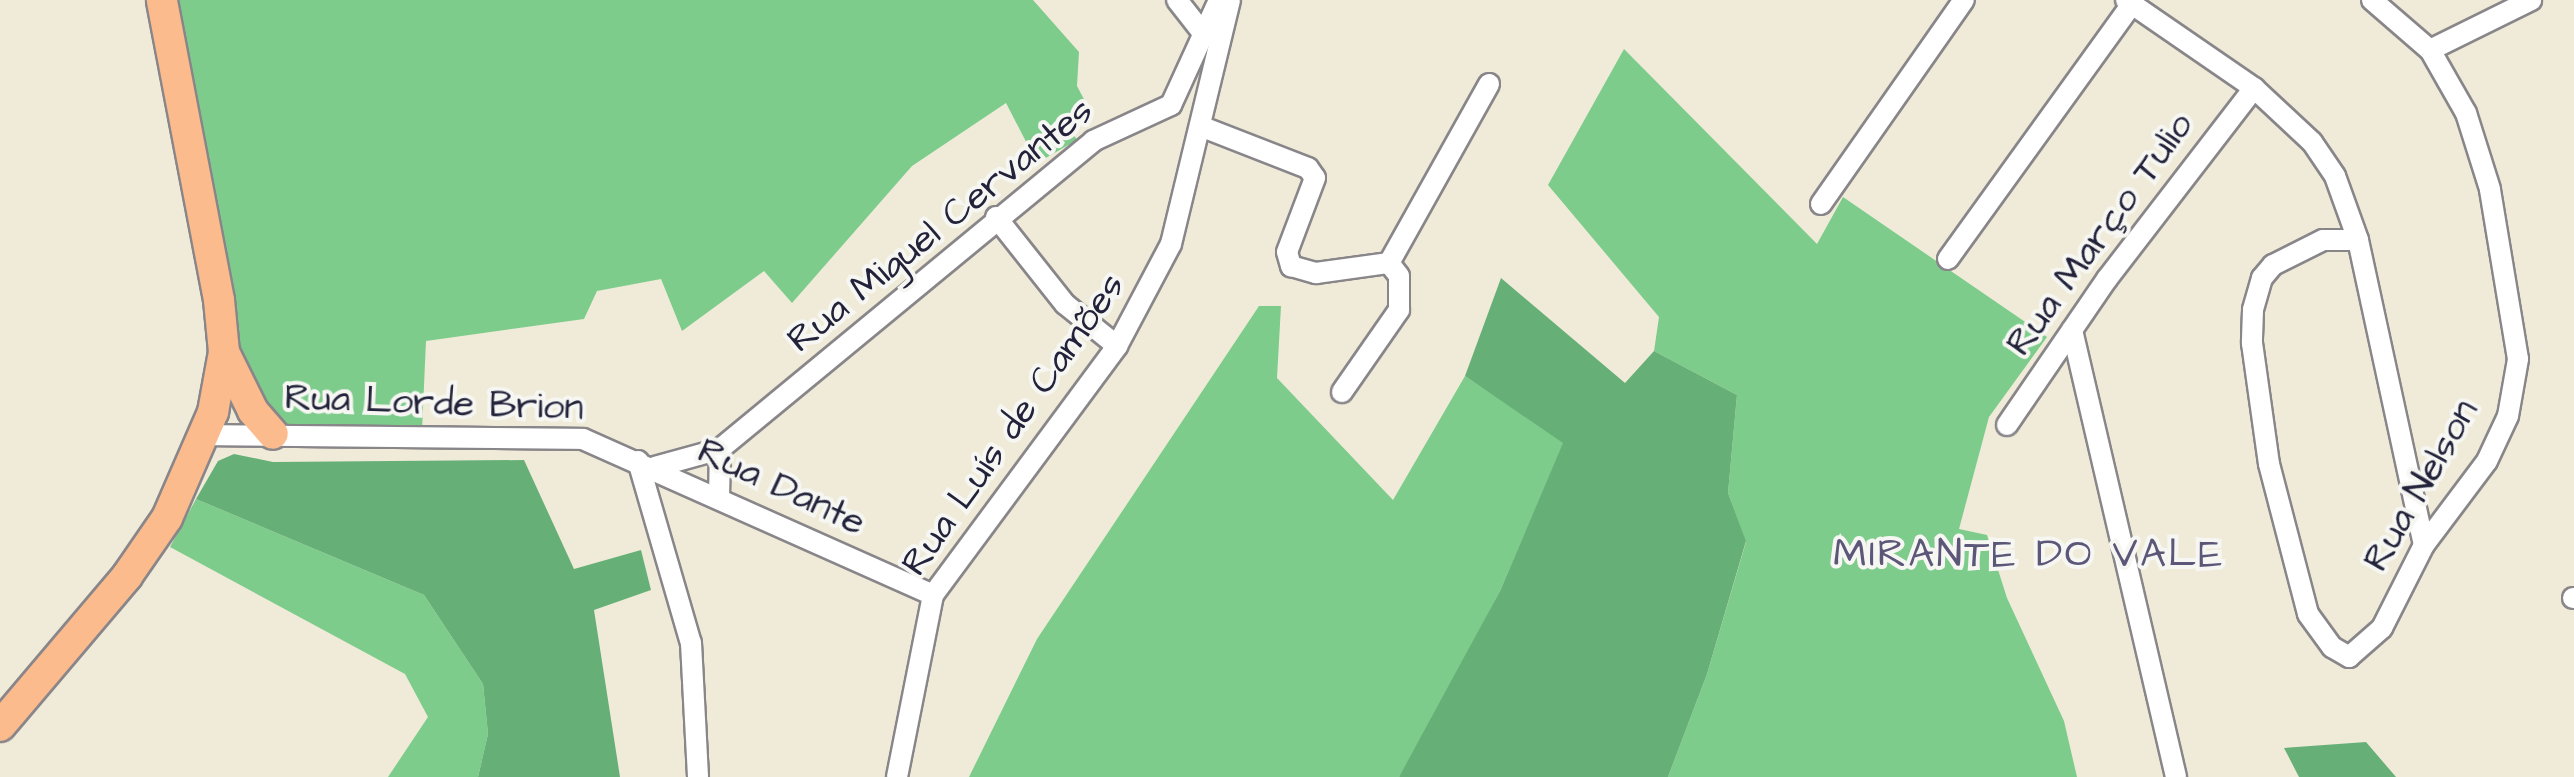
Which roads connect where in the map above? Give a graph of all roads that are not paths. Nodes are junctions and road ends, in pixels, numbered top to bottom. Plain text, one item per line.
1 (162, 0) edge
2 (1177, 0) edge
3 (1219, 0) edge
4 (1230, 0) edge
5 (1964, 0) edge
6 (2372, 0) edge
7 (2531, 0) edge
8 (2128, 2) edge
9 (1202, 32) junction
10 (2430, 50) junction
11 (1489, 84) dead end
12 (2254, 88) junction
13 (1200, 126) junction
14 (1821, 204) dead end
15 (996, 217) junction
16 (2358, 240) junction
17 (1948, 259) dead end
18 (1388, 263) junction
19 (2072, 330) junction
20 (1117, 346) junction
21 (224, 352) junction
22 (1342, 392) dead end
23 (2007, 426) dead end
24 (273, 434) junction
25 (207, 435) junction
26 (720, 448) junction
27 (646, 464) junction
28 (719, 499) junction
29 (2424, 545) junction
30 (933, 595) junction
31 (0, 726) edge
32 (698, 777) edge
33 (897, 777) edge
34 (2176, 777) edge

1 - 21 highway
2 - 9 street
3 - 9 street, Rua Miguel Cervantes
4 - 13 street, Rua Luís de Camões
5 - 14 street
6 - 10 street, Rua Nelson
7 - 10 street
8 - 12 street
8 - 17 street
9 - 15 street, Rua Miguel Cervantes
10 - 29 street, Rua Nelson
11 - 18 street
12 - 16 street
12 - 19 street, Rua Março Tulio
13 - 18 street
13 - 20 street, Rua Luís de Camões
15 - 20 street
15 - 26 street, Rua Miguel Cervantes
16 - 29 street
16 - 29 street, Rua Nelson
18 - 22 street
19 - 23 street, Rua Março Tulio
19 - 34 street
20 - 30 street, Rua Luís de Camões
21 - 24 highway
21 - 25 highway
24 - 25 street, Rua Lorde Brion
24 - 27 street, Rua Lorde Brion
25 - 31 highway
26 - 27 street, Rua Miguel Cervantes
26 - 28 street
27 - 28 street, Rua Dante
27 - 32 street
28 - 30 street, Rua Dante
30 - 33 street, Rua Luís de Camões

